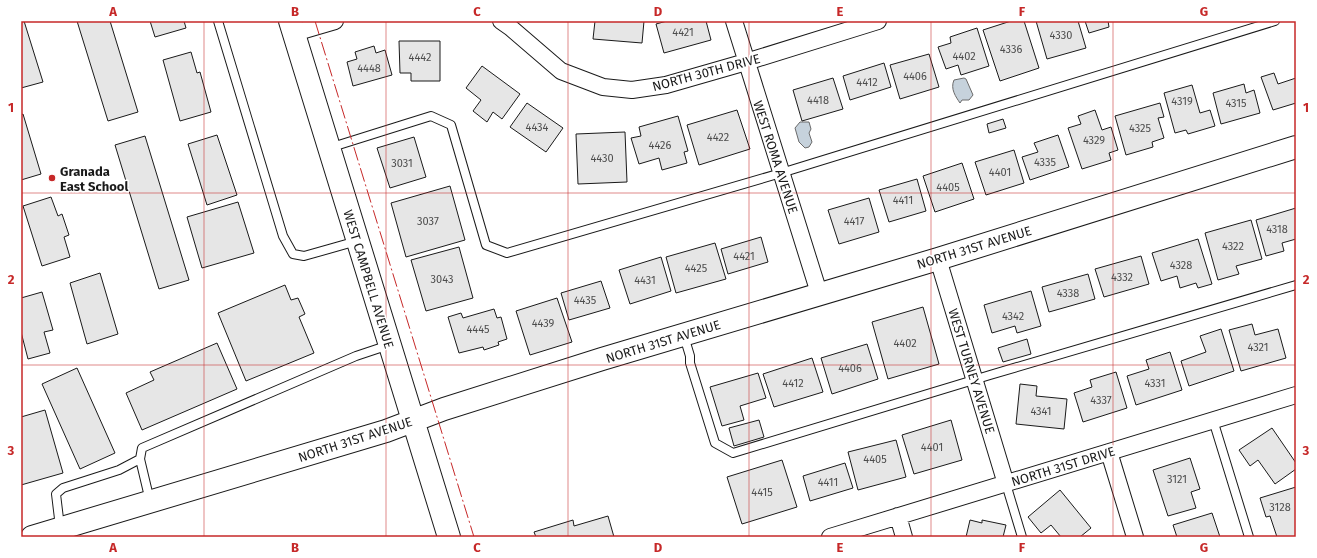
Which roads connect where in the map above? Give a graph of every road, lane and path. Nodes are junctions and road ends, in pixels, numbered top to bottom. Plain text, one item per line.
1 (218, 21) edge
2 (335, 21) edge
3 (501, 21) edge
4 (734, 21) edge
5 (878, 21) edge
6 (1275, 21) edge
7 (292, 27) edge
8 (746, 62) junction
9 (1296, 147) edge
10 (328, 148) junction
11 (781, 173) junction
12 (357, 241) junction
13 (938, 259) junction
14 (1296, 285) edge
15 (819, 293) junction
16 (684, 335) junction
17 (389, 345) junction
18 (975, 380) junction
19 (1296, 395) edge
20 (1213, 420) junction
21 (413, 421) junction
22 (1109, 452) junction
23 (140, 459) junction
24 (1006, 484) junction
25 (150, 502) junction
26 (898, 516) junction
27 (60, 528) junction
28 (32, 537) edge
29 (449, 537) edge
30 (830, 537) edge
31 (904, 537) edge
32 (1022, 537) edge
33 (1135, 537) edge
34 (1249, 537) edge

1 - 12 lane
2 - 7 street
3 - 8 street, NORTH 30TH DRIVE
4 - 8 street, WEST ROMA AVENUE
5 - 8 street, NORTH 30TH DRIVE
6 - 11 lane
7 - 10 street, WEST CAMPBELL AVENUE
8 - 11 street, WEST ROMA AVENUE
9 - 13 street, NORTH 31ST AVENUE
10 - 11 lane
10 - 12 street, WEST CAMPBELL AVENUE
11 - 15 street, WEST ROMA AVENUE
12 - 17 street, WEST CAMPBELL AVENUE
13 - 15 street, NORTH 31ST AVENUE
13 - 18 street, WEST TURNEY AVENUE
14 - 18 lane
15 - 16 street, NORTH 31ST AVENUE
16 - 18 lane
16 - 21 street, NORTH 31ST AVENUE
17 - 21 street, WEST CAMPBELL AVENUE
17 - 23 lane
18 - 24 street, WEST TURNEY AVENUE
19 - 20 street, NORTH 31ST DRIVE
20 - 22 street, NORTH 31ST DRIVE
20 - 34 lane
21 - 25 street, NORTH 31ST AVENUE
21 - 29 street, WEST CAMPBELL AVENUE
22 - 24 street, NORTH 31ST DRIVE
22 - 33 street
23 - 25 lane
23 - 27 lane
24 - 26 street, NORTH 31ST DRIVE
24 - 32 lane
25 - 27 street, NORTH 31ST AVENUE
26 - 30 street, NORTH 31ST DRIVE
26 - 31 street
27 - 28 street, NORTH 31ST AVENUE

